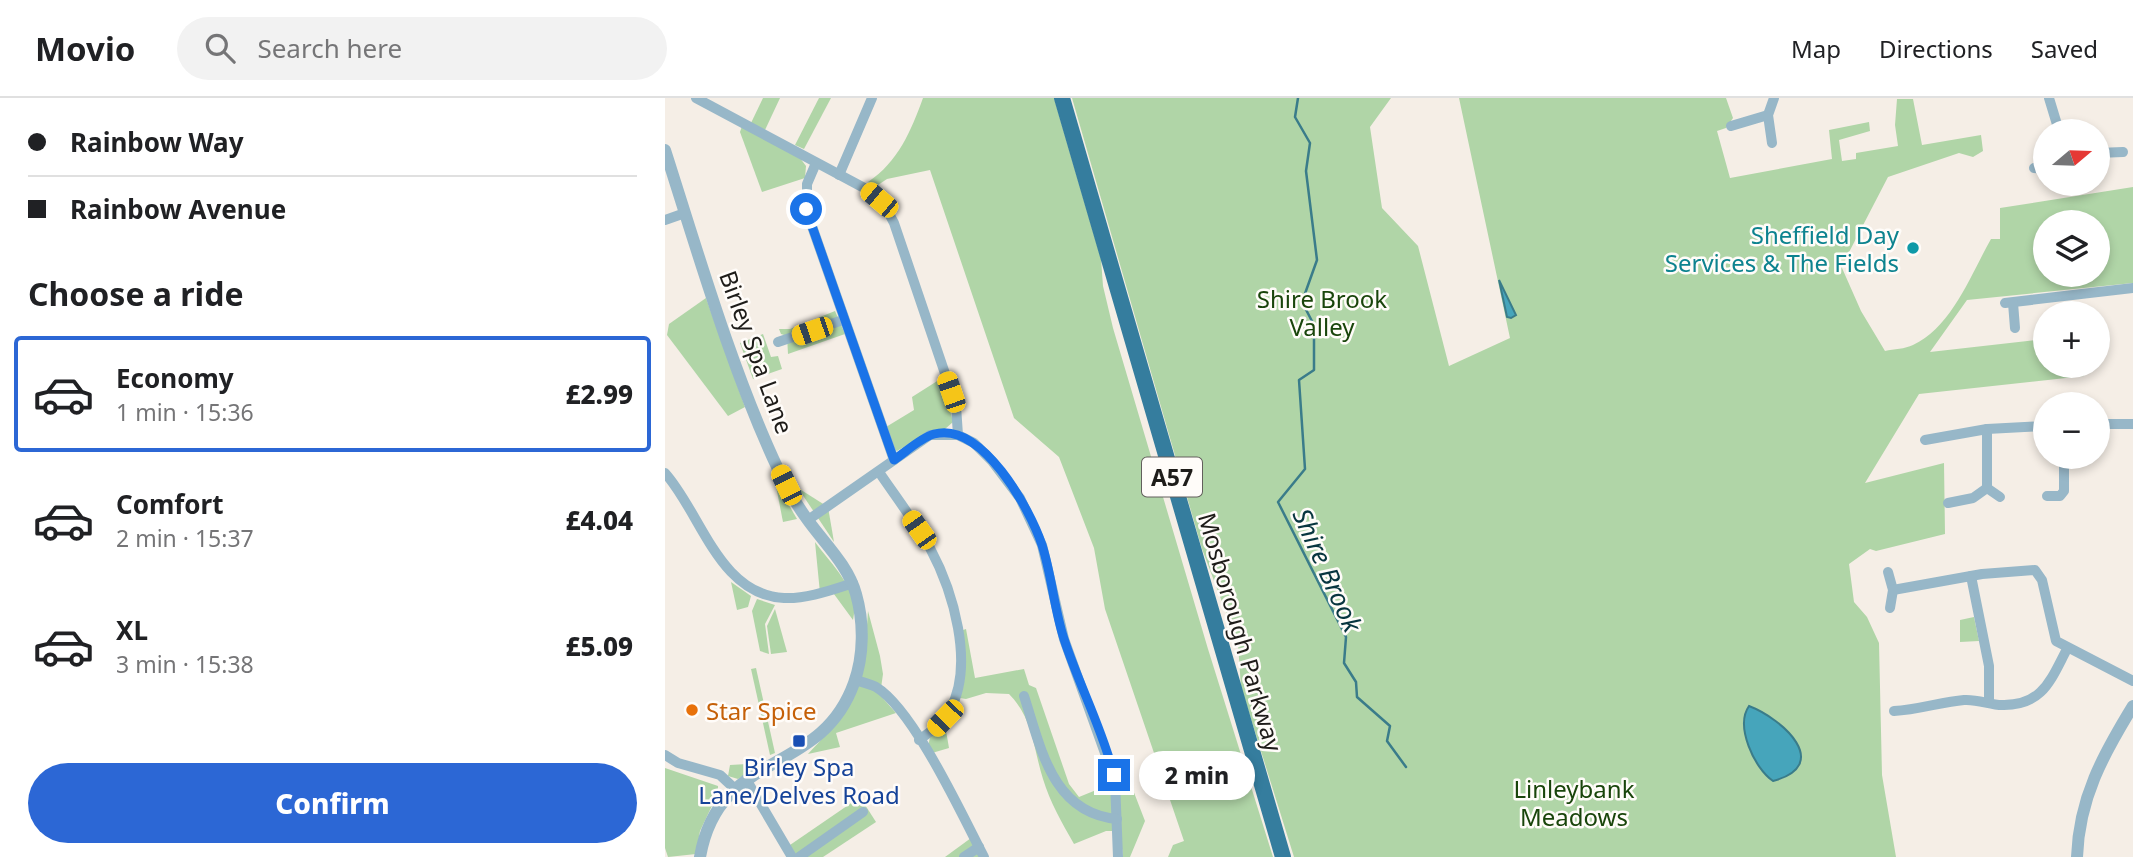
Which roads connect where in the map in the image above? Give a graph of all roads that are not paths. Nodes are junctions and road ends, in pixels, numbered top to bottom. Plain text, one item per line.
1 (696, 98) edge
2 (873, 98) edge
3 (1062, 98) edge
4 (1774, 98) edge
5 (2049, 98) edge
6 (1768, 115) junction
7 (2055, 119) edge
8 (1731, 127) dead end
9 (1772, 143) dead end
10 (665, 150) edge
11 (2111, 152) edge
12 (2123, 152) dead end
13 (816, 163) junction
14 (839, 175) junction
15 (685, 213) junction
16 (665, 220) edge
17 (2133, 288) edge
18 (843, 320) junction
19 (2015, 328) dead end
20 (778, 342) dead end
21 (2110, 424) edge
22 (2133, 424) edge
23 (2033, 427) edge
24 (1987, 429) junction
25 (958, 435) junction
26 (1925, 440) dead end
27 (894, 460) junction
28 (2064, 469) edge
29 (879, 472) junction
30 (665, 473) edge
31 (1987, 488) junction
32 (2047, 496) dead end
33 (2000, 497) dead end
34 (1948, 503) dead end
35 (808, 520) junction
36 (1888, 572) dead end
37 (1971, 576) junction
38 (853, 583) junction
39 (1893, 590) junction
40 (1890, 608) dead end
41 (2067, 649) junction
42 (855, 680) junction
43 (2133, 681) edge
44 (1024, 696) dead end
45 (1989, 701) junction
46 (2133, 706) edge
47 (1894, 711) dead end
48 (919, 740) junction
49 (665, 755) edge
50 (746, 779) junction
51 (734, 788) junction
52 (863, 812) dead end
53 (1117, 819) junction
54 (979, 847) junction
55 (700, 857) edge
56 (792, 857) edge
57 (799, 857) edge
58 (964, 857) edge
59 (985, 857) edge
60 (1118, 857) edge
61 (1283, 857) edge
62 (2077, 857) edge

1 - 13 street
2 - 14 street
3 - 61 highway, Mosborough Parkway / A57
4 - 6 street
5 - 7 street
6 - 8 street
6 - 9 street
10 - 15 street, Birley Spa Lane
11 - 12 street
13 - 14 street
13 - 18 street
14 - 25 street
15 - 16 street
15 - 35 street, Birley Spa Lane
17 - 19 street
18 - 20 street
18 - 27 street
21 - 22 street
23 - 24 street
24 - 26 street
24 - 31 street
25 - 27 street
25 - 53 street
27 - 29 street
28 - 32 street
29 - 35 street
29 - 48 street
30 - 38 street
31 - 33 street
31 - 34 street
35 - 38 street, Birley Spa Lane
36 - 39 street
37 - 39 street
37 - 41 street
37 - 45 street
38 - 42 street, Birley Spa Lane
39 - 40 street
41 - 43 street
41 - 45 street
42 - 48 street
42 - 50 street, Birley Spa Lane
44 - 53 street
45 - 47 street
46 - 62 street
48 - 54 street
49 - 51 street
50 - 51 street, Birley Spa Lane
50 - 56 street
51 - 55 street, Birley Spa Lane
52 - 57 street
53 - 60 street
54 - 58 street
54 - 59 street

